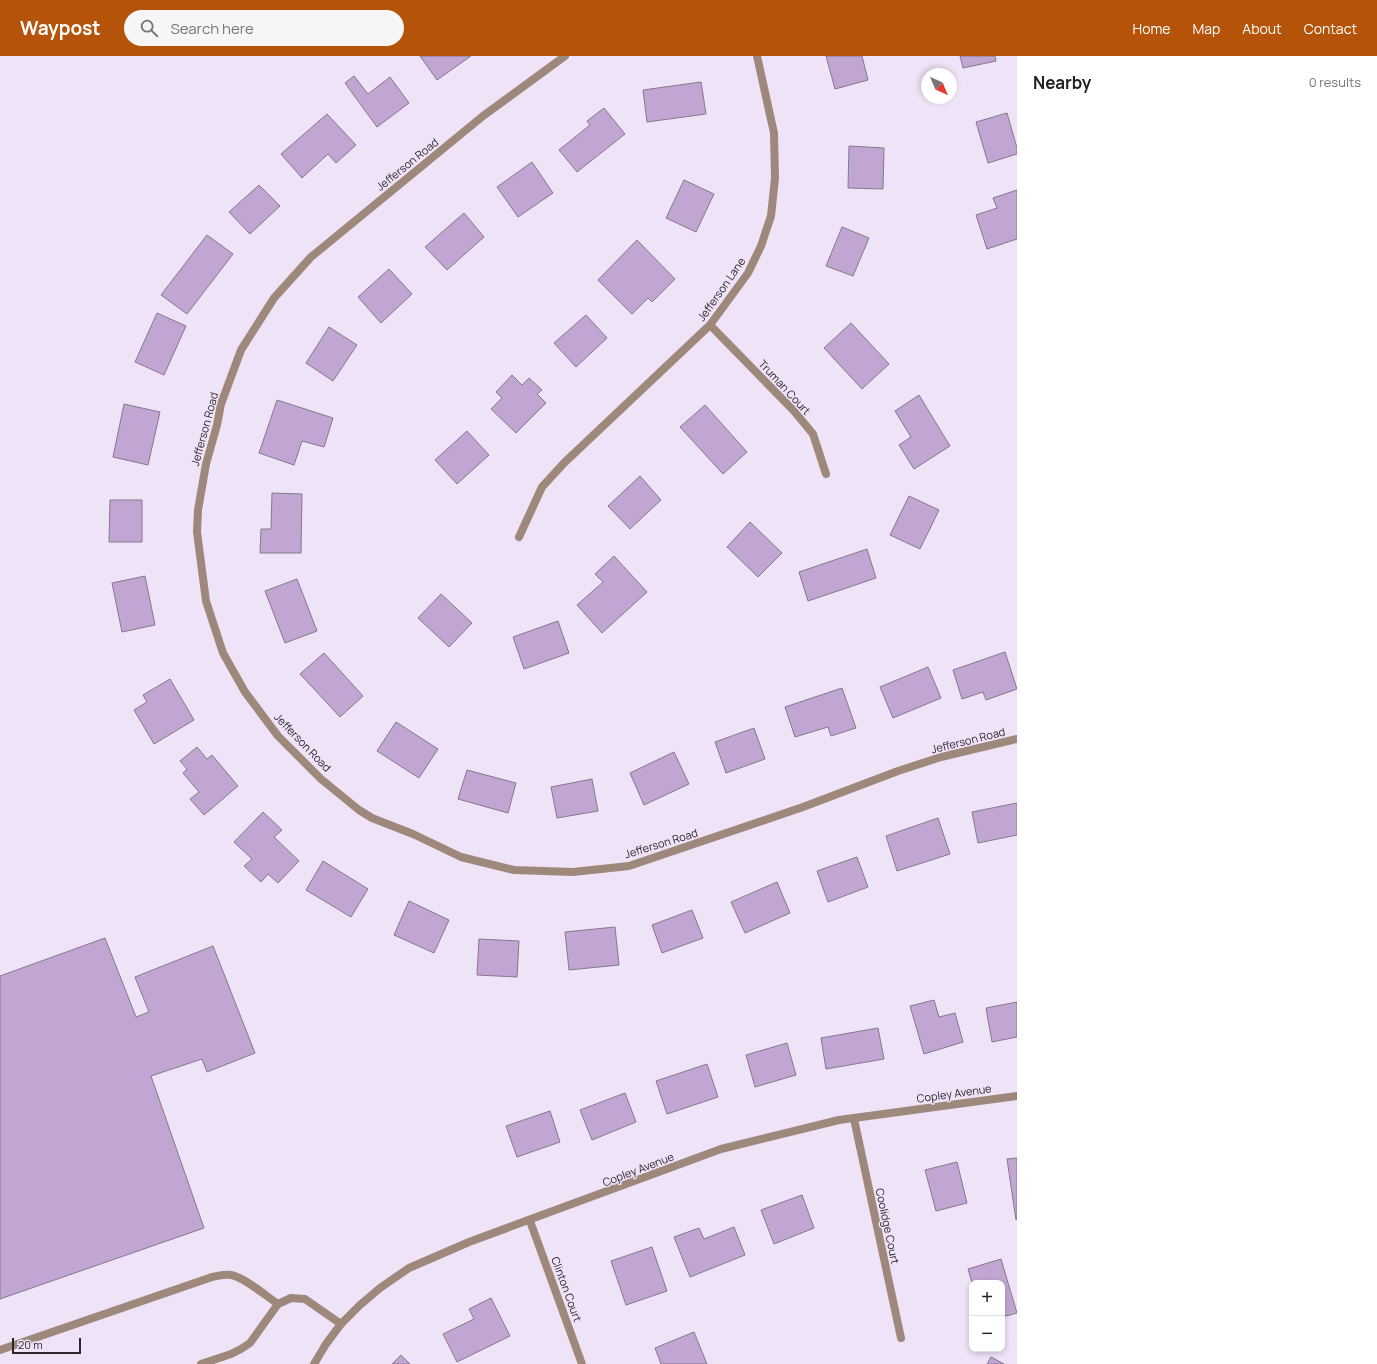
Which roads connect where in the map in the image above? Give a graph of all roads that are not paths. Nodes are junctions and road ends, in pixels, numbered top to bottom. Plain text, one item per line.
1 (565, 56) edge
2 (757, 56) edge
3 (710, 325) junction
4 (826, 474) dead end
5 (519, 537) dead end
6 (1017, 739) edge
7 (1017, 1096) edge
8 (854, 1119) junction
9 (530, 1221) junction
10 (278, 1304) junction
11 (340, 1324) junction
12 (901, 1338) dead end
13 (0, 1350) edge
14 (201, 1364) edge
15 (314, 1364) edge
16 (582, 1364) edge

1 - 6 street, Jefferson Road
2 - 3 street, Jefferson Lane
3 - 4 street, Truman Court
3 - 5 street, Jefferson Lane
7 - 8 street, Copley Avenue
8 - 9 street, Copley Avenue
8 - 12 street, Coolidge Court
9 - 11 street, Copley Avenue
9 - 16 street, Clinton Court
10 - 11 street
10 - 13 street
10 - 14 street
11 - 15 street, Copley Avenue

